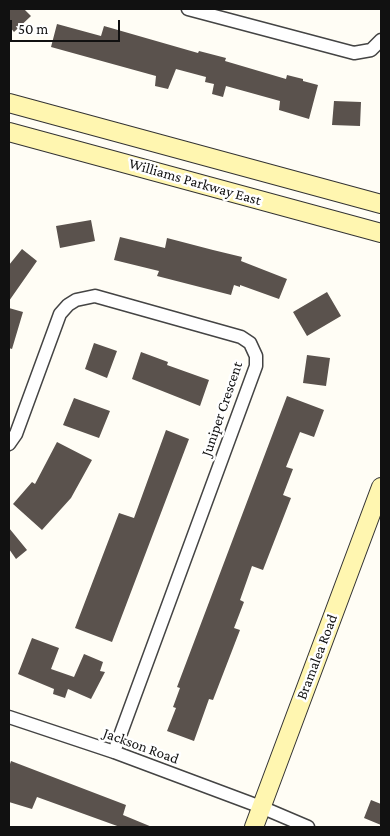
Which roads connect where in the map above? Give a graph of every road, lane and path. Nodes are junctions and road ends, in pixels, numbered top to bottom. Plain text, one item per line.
1 (188, 9) edge
2 (381, 40) edge
3 (9, 103) edge
4 (9, 132) edge
5 (381, 204) edge
6 (381, 233) edge
7 (9, 444) edge
8 (381, 487) edge
9 (9, 717) edge
10 (114, 752) junction
11 (261, 807) junction
12 (254, 827) edge
13 (308, 827) edge

1 - 2 street
3 - 5 main road, Williams Parkway East
4 - 6 main road, Williams Parkway East
7 - 10 street, Juniper Crescent
8 - 11 main road, Bramalea Road
9 - 10 street, Jackson Road
10 - 11 street, Jackson Road
11 - 12 main road, Bramalea Road
11 - 13 street, Jackson Road

